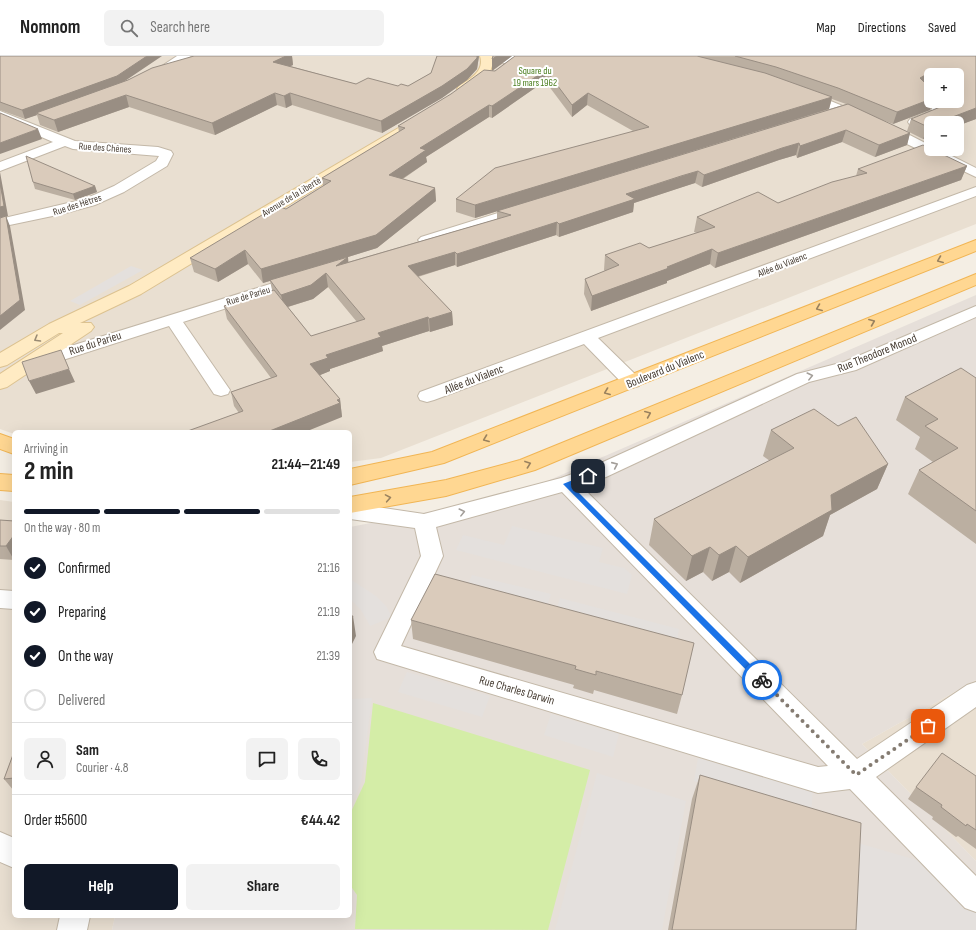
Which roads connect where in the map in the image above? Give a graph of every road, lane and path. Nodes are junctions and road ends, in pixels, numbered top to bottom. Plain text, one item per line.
1 (185, 56) edge
2 (523, 56) edge
3 (487, 58) edge
4 (499, 68) edge
5 (146, 80) edge
6 (796, 91) edge
7 (938, 108) edge
8 (844, 110) junction
9 (0, 115) edge
10 (425, 116) edge
11 (821, 117) edge
12 (40, 120) edge
13 (25, 125) junction
14 (891, 130) junction
15 (64, 142) junction
16 (166, 154) joint
17 (0, 167) edge
18 (976, 173) edge
19 (976, 191) edge
20 (539, 205) edge
21 (0, 223) edge
22 (409, 245) edge
23 (976, 246) edge
24 (310, 276) edge
25 (976, 279) edge
26 (135, 290) junction
27 (976, 311) edge
28 (173, 319) junction
29 (70, 328) junction
30 (134, 330) junction
31 (587, 337) junction
32 (0, 361) edge
33 (786, 365) junction
34 (22, 367) junction
35 (632, 382) junction
36 (0, 383) edge
37 (221, 390) dead end
38 (427, 396) dead end
39 (733, 411) junction
40 (0, 441) edge
41 (12, 446) edge
42 (0, 456) edge
43 (12, 459) edge
44 (352, 477) edge
45 (0, 482) edge
46 (12, 483) edge
47 (566, 484) junction
48 (352, 505) edge
49 (352, 511) edge
50 (424, 522) junction
51 (0, 599) edge
52 (12, 600) edge
53 (976, 693) edge
54 (856, 775) junction
55 (0, 846) edge
56 (12, 853) edge
57 (976, 897) edge
58 (75, 918) edge
59 (72, 930) edge

1 - 5 street
2 - 4 street
3 - 4 street
3 - 4 street
6 - 8 street
7 - 14 street
8 - 11 street
8 - 14 street
9 - 13 street, Rue des Chênes
10 - 26 street, Avenue de la Liberté
12 - 13 street
13 - 15 street, Rue des Chênes
14 - 18 street
15 - 16 street, Rue des Chênes
15 - 17 street
16 - 21 street, Rue des Hêtres
19 - 31 street, Allée du Vialenc
20 - 22 street
23 -> 35 main road, Boulevard du Vialenc
24 - 28 street, Rue de Parieu
33 -> 25 main road
26 - 29 street, Avenue de la Liberté
26 - 29 street, Avenue de la Liberté
39 -> 27 street, Rue Theodore Monod
28 - 30 street, Rue de Parieu
28 - 37 street
29 - 30 street, Rue du Parieu
29 -> 32 street, Avenue de la Liberté
29 - 34 street, Avenue de la Liberté
30 - 34 street, Rue du Parieu
31 - 35 street
31 - 38 street, Allée du Vialenc
33 - 39 street, Rue Theodore Monod
48 -> 33 main road
34 - 36 street, Avenue de la Liberté
35 -> 44 main road, Boulevard du Vialenc
47 -> 39 street, Rue Theodore Monod
40 - 41 main road
42 - 43 main road
45 - 46 main road
50 -> 47 street, Rue Theodore Monod
47 - 54 street
49 - 50 street
50 - 54 street, Rue Charles Darwin
51 - 52 street
53 - 54 street, Rue Charles Darwin
54 - 57 street
55 - 56 street
58 - 59 street

